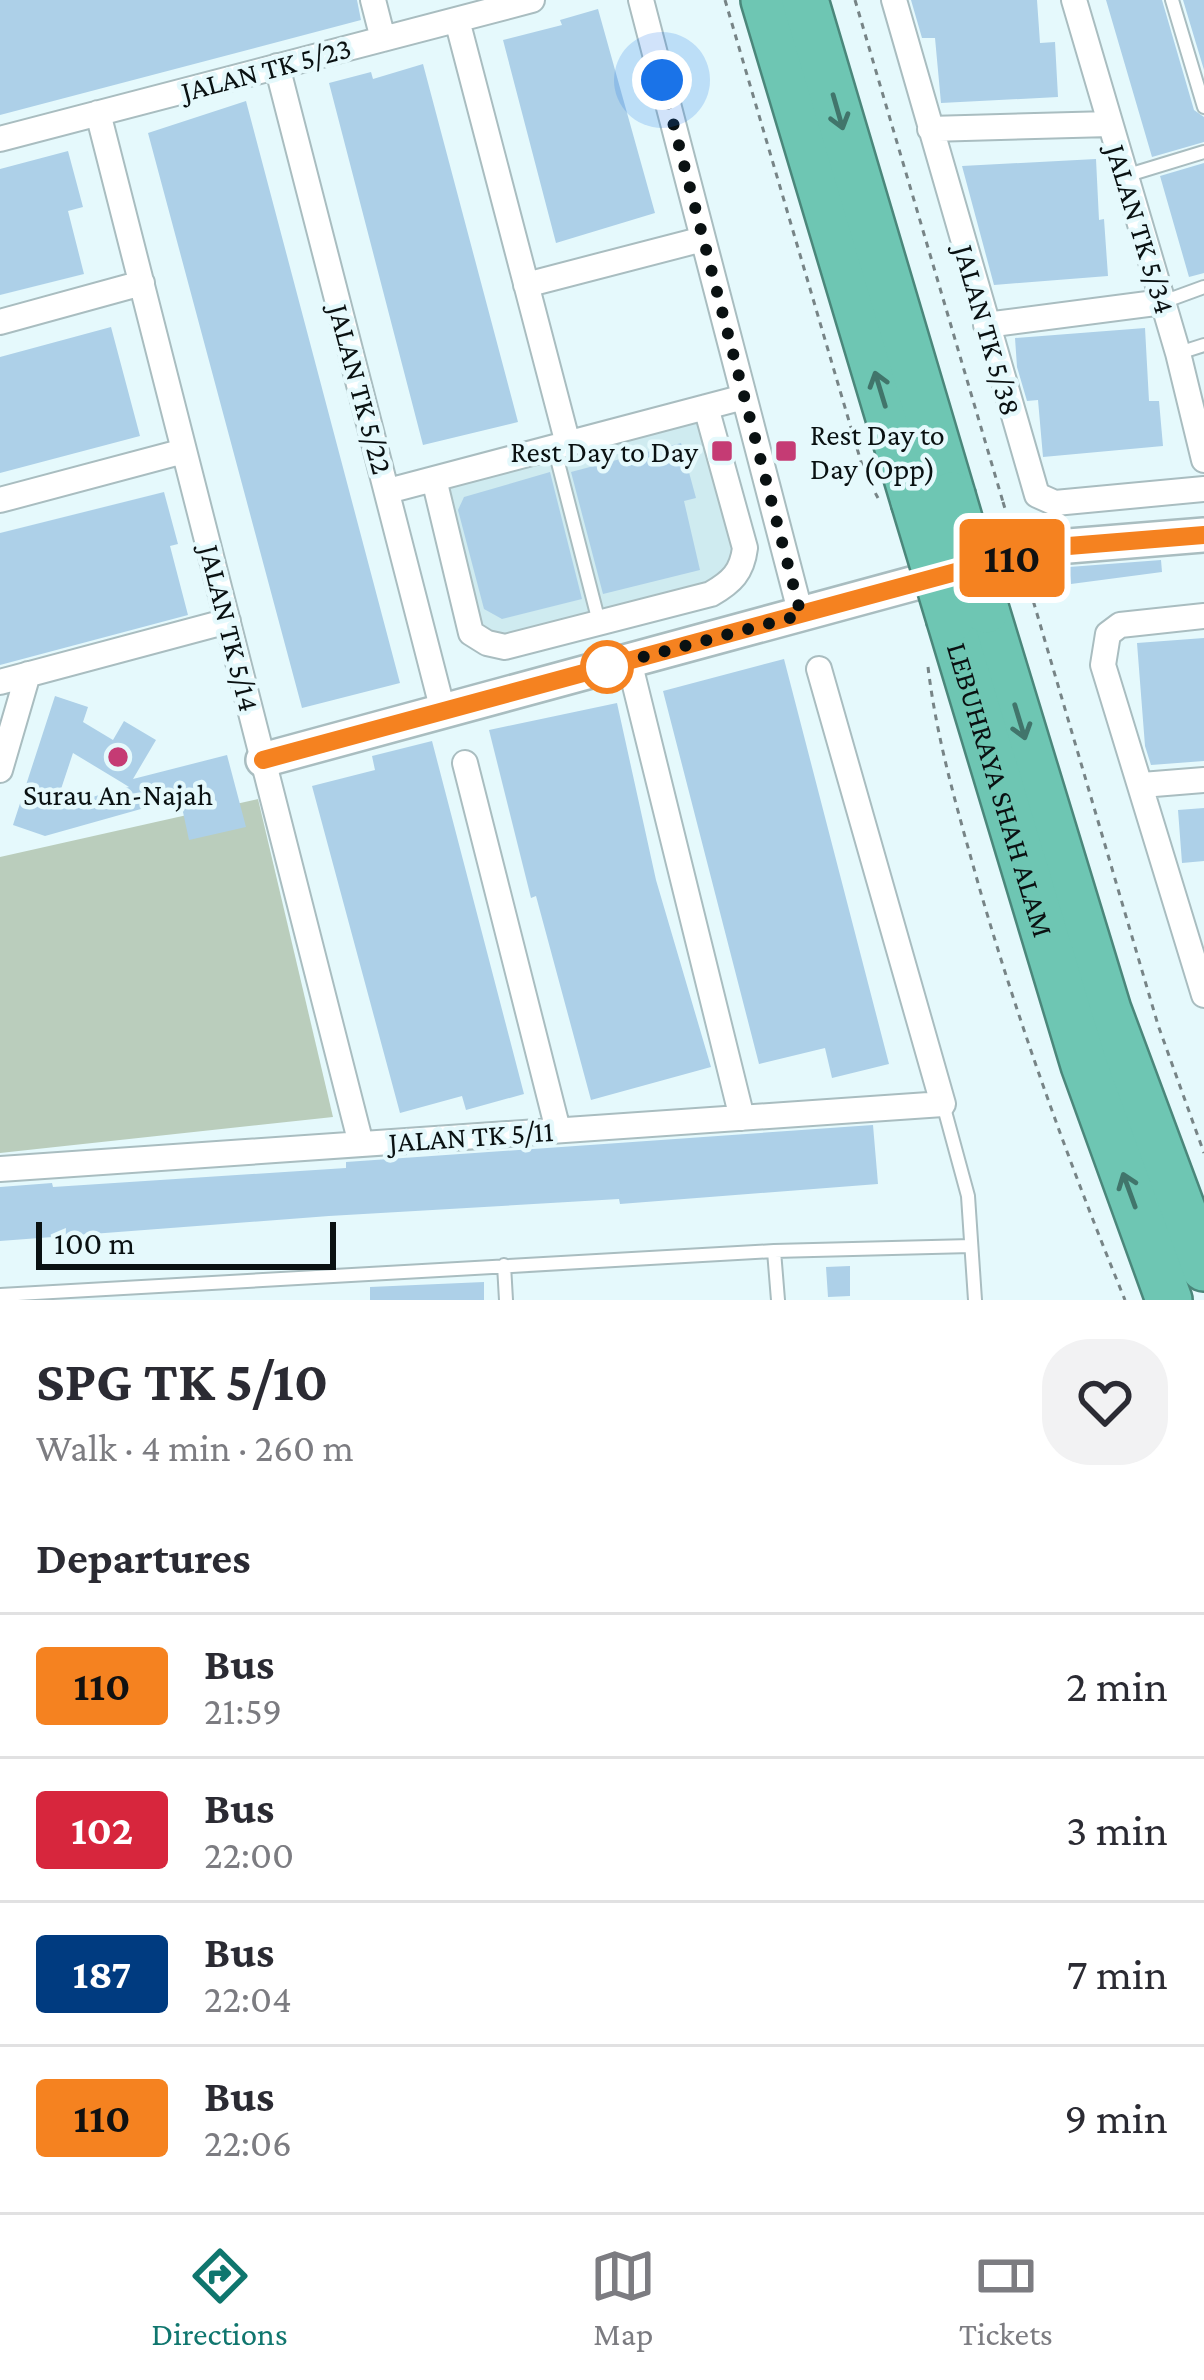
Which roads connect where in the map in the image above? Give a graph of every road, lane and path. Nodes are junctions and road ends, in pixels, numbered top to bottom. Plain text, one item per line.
1 (373, 0) edge
2 (532, 0) edge
3 (641, 0) edge
4 (725, 0) edge
5 (764, 0) edge
6 (805, 0) edge
7 (855, 0) edge
8 (894, 0) edge
9 (1074, 0) edge
10 (1172, 0) edge
11 (457, 20) junction
12 (383, 39) junction
13 (277, 67) junction
14 (1204, 107) edge
15 (98, 113) junction
16 (1110, 124) junction
17 (930, 129) junction
18 (0, 139) edge
19 (1204, 152) edge
20 (1126, 176) junction
21 (703, 239) junction
22 (142, 284) junction
23 (526, 285) junction
24 (1204, 287) edge
25 (1163, 302) junction
26 (0, 322) edge
27 (986, 325) junction
28 (1204, 345) edge
29 (1178, 353) junction
30 (744, 398) junction
31 (706, 407) junction
32 (561, 446) junction
33 (184, 451) junction
34 (1204, 460) edge
35 (434, 479) junction
36 (1204, 489) edge
37 (388, 491) junction
38 (915, 499) junction
39 (0, 500) edge
40 (1204, 535) edge
41 (801, 615) junction
42 (1204, 616) edge
43 (228, 621) junction
44 (600, 623) junction
45 (954, 628) junction
46 (629, 661) junction
47 (819, 669) dead end
48 (28, 674) junction
49 (0, 682) edge
50 (443, 711) junction
51 (263, 760) junction
52 (465, 763) dead end
53 (0, 770) edge
54 (1204, 780) edge
55 (1142, 785) junction
56 (1198, 955) edge
57 (1204, 995) edge
58 (943, 1104) junction
59 (742, 1118) junction
60 (558, 1130) junction
61 (361, 1144) junction
62 (1204, 1153) edge
63 (0, 1168) edge
64 (971, 1246) junction
65 (774, 1252) junction
66 (504, 1265) junction
67 (1204, 1268) edge
68 (0, 1294) edge
69 (506, 1300) edge
70 (778, 1300) edge
71 (975, 1300) edge
72 (1125, 1300) edge
73 (1169, 1300) edge

1 - 12 street
2 - 11 street, JALAN TK 5/23
3 - 21 street
4 - 38 path
38 -> 5 highway, LEBUHRAYA SHAH ALAM
6 -> 38 highway, LEBUHRAYA SHAH ALAM
7 - 62 path, bridge
8 - 17 street, JALAN TK 5/38
9 - 16 street, JALAN TK 5/34
10 - 14 lane
11 - 12 street, JALAN TK 5/23
11 - 23 street
12 - 13 street, JALAN TK 5/23
13 - 15 street, JALAN TK 5/23
13 - 37 street, JALAN TK 5/22
15 - 18 street, JALAN TK 5/23
15 - 22 street, JALAN TK 5/14
16 - 17 street
16 - 20 street, JALAN TK 5/34
17 - 27 street, JALAN TK 5/38
19 - 20 lane
20 - 25 street, JALAN TK 5/34
21 - 23 street
21 - 30 street
22 - 26 street
22 - 33 street, JALAN TK 5/14
23 - 32 street
24 - 25 lane
25 - 27 street
25 - 29 street, JALAN TK 5/34
27 - 36 street, JALAN TK 5/38
28 - 29 lane
29 - 34 street, JALAN TK 5/34
30 - 31 street
30 - 41 street
31 - 32 street
31 - 44 street
32 - 35 street
32 - 44 lane
33 - 39 street
33 - 43 street, JALAN TK 5/14
35 - 37 street
35 - 44 street
37 - 50 street, JALAN TK 5/22
38 - 45 highway, LEBUHRAYA SHAH ALAM, bridge
40 - 41 street
41 - 46 street
42 - 55 street
43 - 48 street
43 - 51 street, JALAN TK 5/14
45 -> 67 highway, LEBUHRAYA SHAH ALAM
45 - 72 path
73 -> 45 highway, LEBUHRAYA SHAH ALAM
46 - 50 street
46 - 59 street
47 - 58 street
48 - 49 street
48 - 53 street
50 - 51 street
51 - 61 street, JALAN TK 5/14
52 - 60 street
54 - 55 street
55 - 56 street
56 - 57 street
58 - 59 street, JALAN TK 5/11
58 - 64 lane
59 - 60 street, JALAN TK 5/11
60 - 61 street, JALAN TK 5/11
61 - 63 street, JALAN TK 5/11
64 - 65 lane
64 - 71 lane
65 - 66 lane
65 - 70 lane
66 - 68 lane
66 - 69 lane

